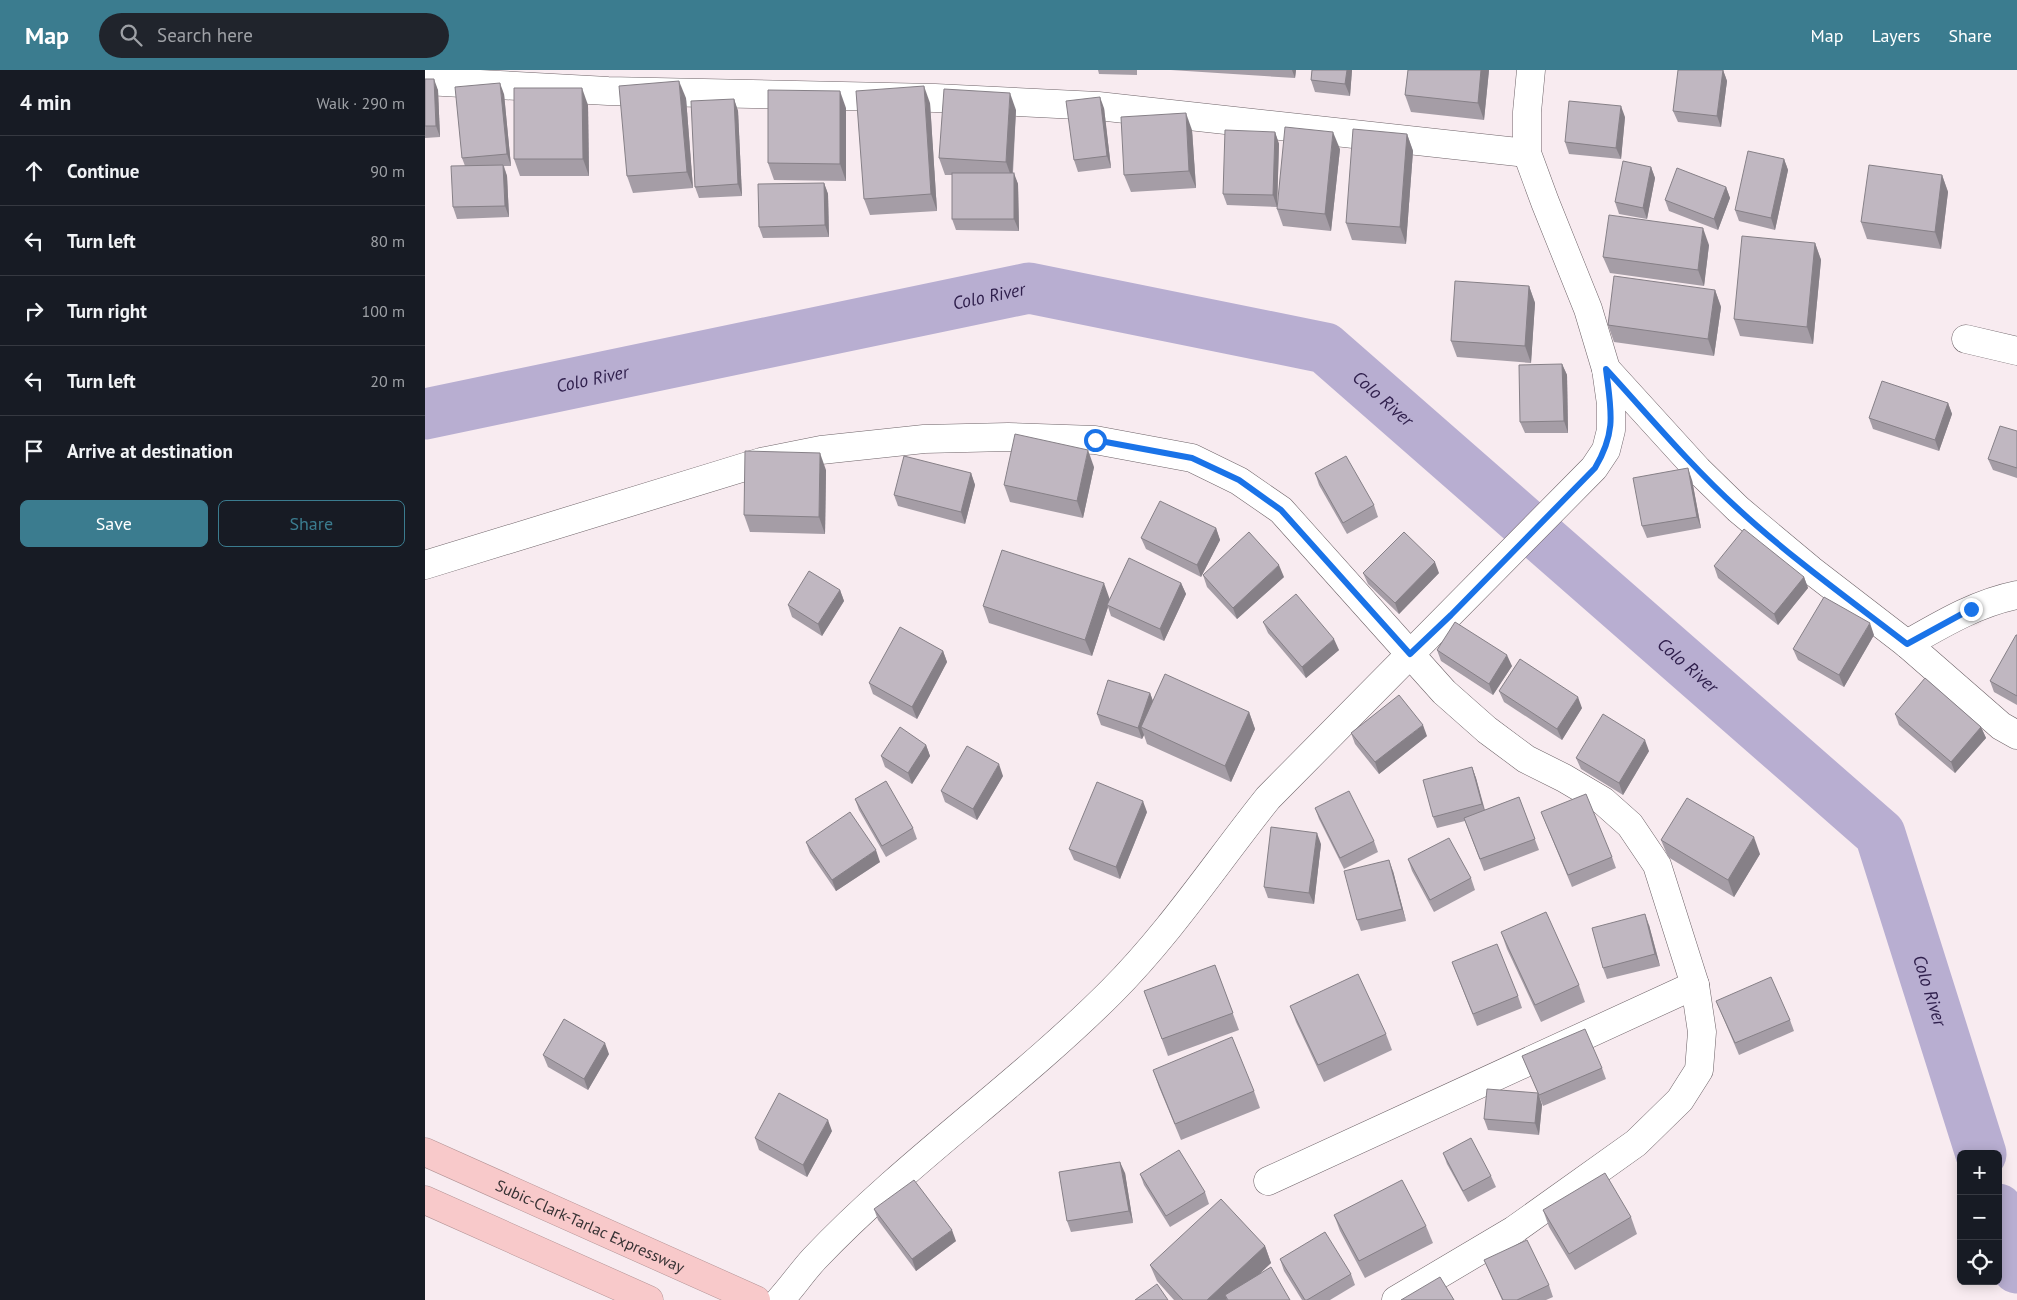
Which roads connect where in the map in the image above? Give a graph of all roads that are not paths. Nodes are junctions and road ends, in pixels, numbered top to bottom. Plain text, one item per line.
1 (1531, 70) edge
2 (425, 81) edge
3 (1527, 153) junction
4 (1966, 339) dead end
5 (2017, 351) edge
6 (1606, 369) junction
7 (425, 565) edge
8 (2017, 594) edge
9 (1907, 644) junction
10 (1410, 654) junction
11 (2017, 735) edge
12 (1695, 984) junction
13 (425, 1152) edge
14 (1268, 1181) dead end
15 (425, 1200) edge
16 (649, 1300) edge
17 (756, 1300) edge
18 (780, 1300) edge
19 (1396, 1300) edge

1 - 3 street
2 - 3 street
3 - 6 street
4 - 5 street
6 - 9 street
6 - 10 street
7 - 10 street
8 - 9 street
9 - 11 street
10 - 12 street
10 - 18 street
12 - 14 street
12 - 19 street
13 - 17 highway, Subic-Clark-Tarlac Expressway
15 - 16 highway

